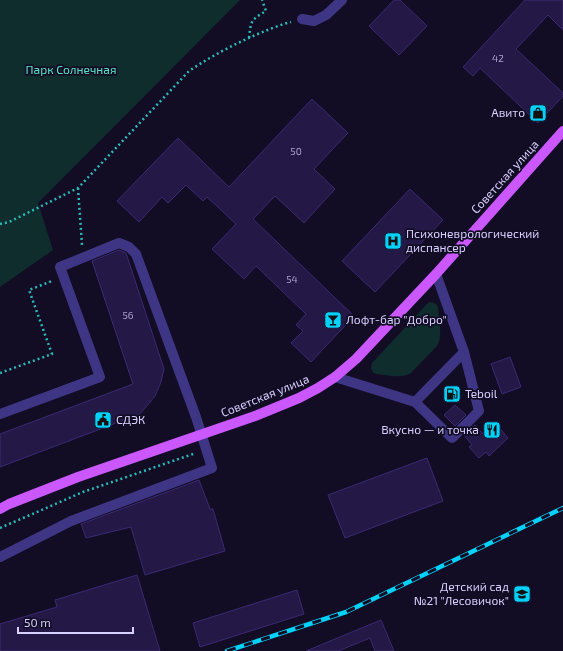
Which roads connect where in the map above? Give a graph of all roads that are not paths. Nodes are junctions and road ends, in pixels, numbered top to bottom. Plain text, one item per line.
1 (342, 0) edge
2 (302, 19) road end
3 (563, 131) edge
4 (436, 274) junction
5 (464, 352) junction
6 (335, 377) junction
7 (415, 402) junction
8 (0, 414) edge
9 (202, 435) junction
10 (0, 509) edge
11 (0, 557) edge

1 - 2 lane
3 - 4 main road, Советская улица
4 - 5 lane
4 - 6 main road, Советская улица
5 - 7 lane
5 - 7 lane
6 - 7 lane
6 - 9 main road, Советская улица
8 - 9 lane
9 - 10 main road, Советская улица
9 - 11 lane

